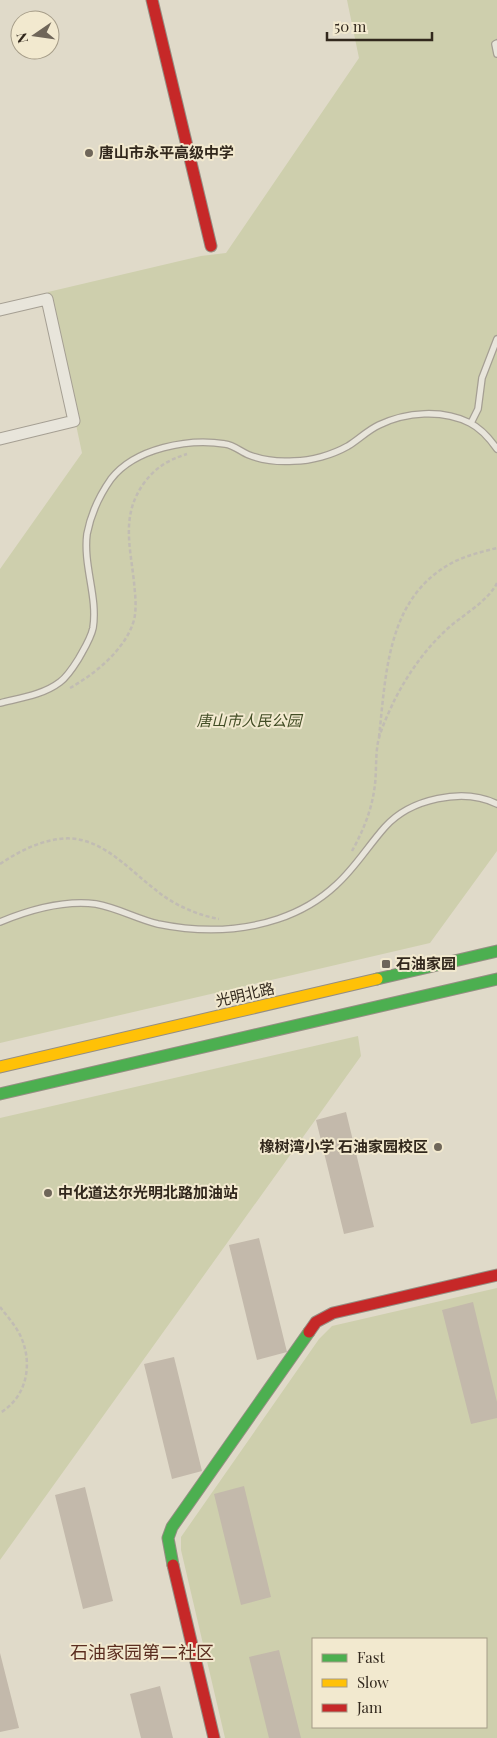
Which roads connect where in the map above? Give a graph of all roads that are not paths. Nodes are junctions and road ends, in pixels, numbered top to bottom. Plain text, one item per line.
1 (152, 0) edge
2 (497, 43) edge
3 (497, 54) edge
4 (211, 246) dead end
5 (0, 310) edge
6 (497, 339) edge
7 (471, 423) junction
8 (0, 439) edge
9 (497, 449) edge
10 (0, 703) edge
11 (497, 804) edge
12 (0, 922) edge
13 (497, 951) edge
14 (497, 979) edge
15 (0, 1067) edge
16 (0, 1094) edge
17 (497, 1276) edge
18 (214, 1738) edge

1 - 4 main road
2 - 3 lane
5 - 8 street
6 - 7 lane
7 - 9 lane
7 - 10 lane
11 - 12 lane
13 - 15 main road, 光明北路
14 - 16 main road
17 - 18 main road

